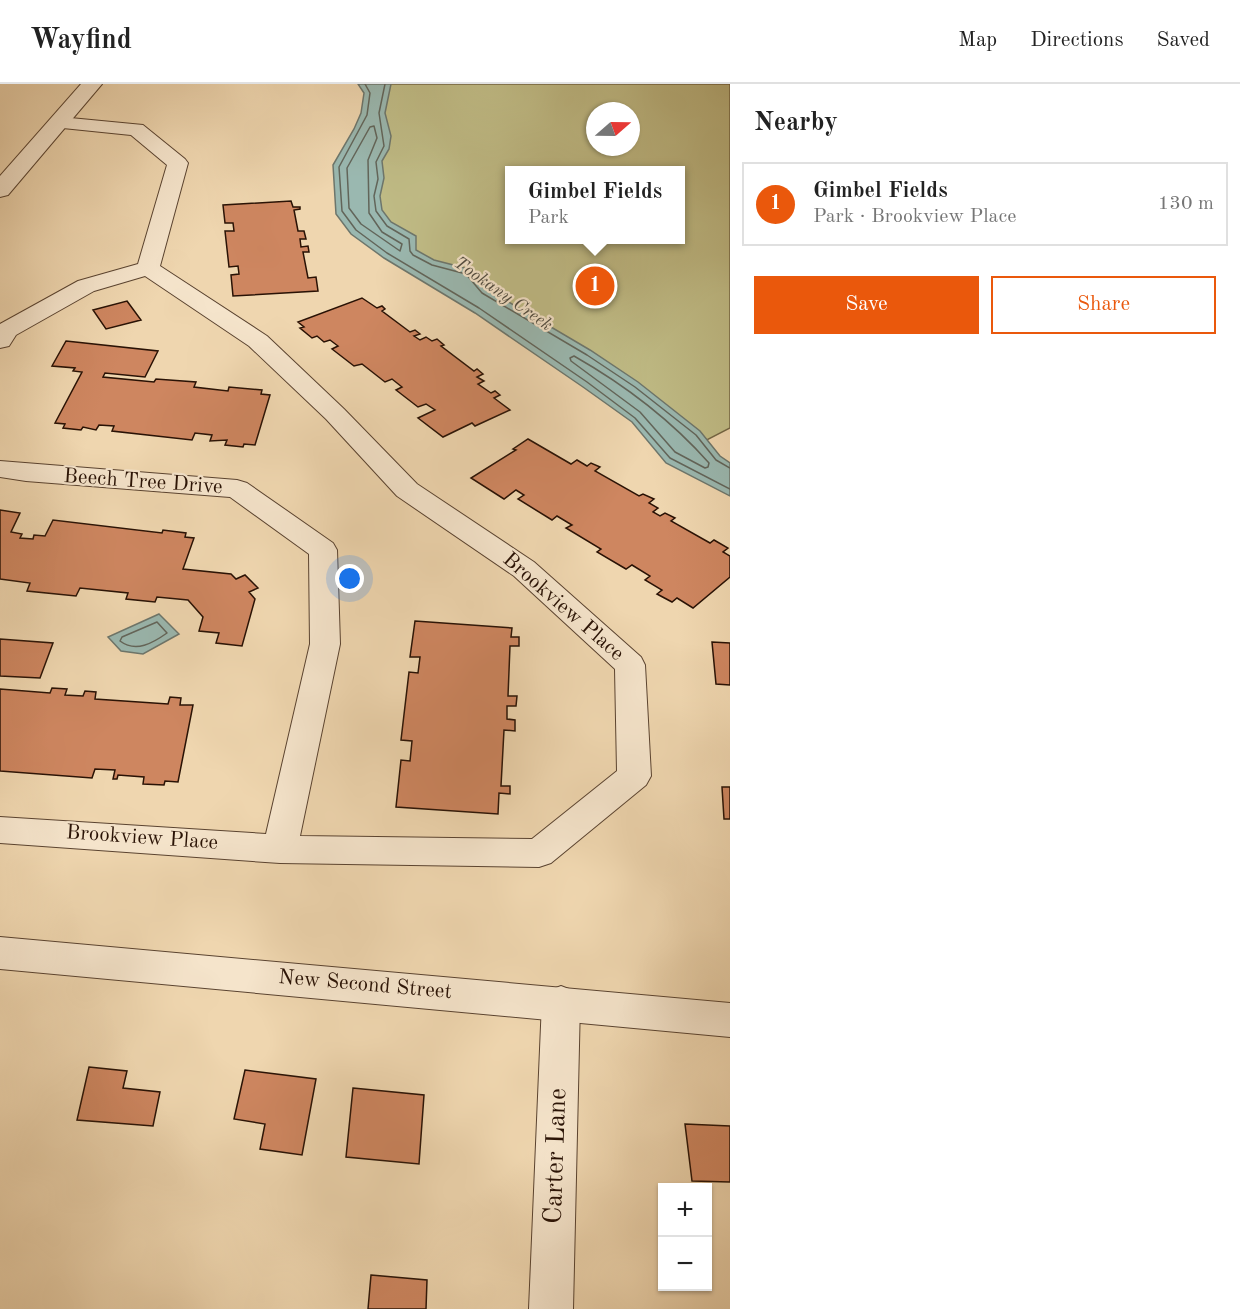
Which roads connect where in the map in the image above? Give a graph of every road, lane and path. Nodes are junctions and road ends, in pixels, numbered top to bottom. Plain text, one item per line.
1 (92, 84) edge
2 (60, 123) junction
3 (0, 190) edge
4 (148, 268) junction
5 (0, 341) edge
6 (0, 469) edge
7 (0, 830) edge
8 (280, 849) junction
9 (0, 953) edge
10 (561, 1002) junction
11 (730, 1020) edge
12 (551, 1309) edge

1 - 2 street
2 - 3 street
2 - 4 street
4 - 5 street
4 - 8 street, Brookview Place
6 - 8 street, Beech Tree Drive
7 - 8 street, Brookview Place
9 - 10 street, New Second Street
10 - 11 street, New Second Street
10 - 12 street, Carter Lane

